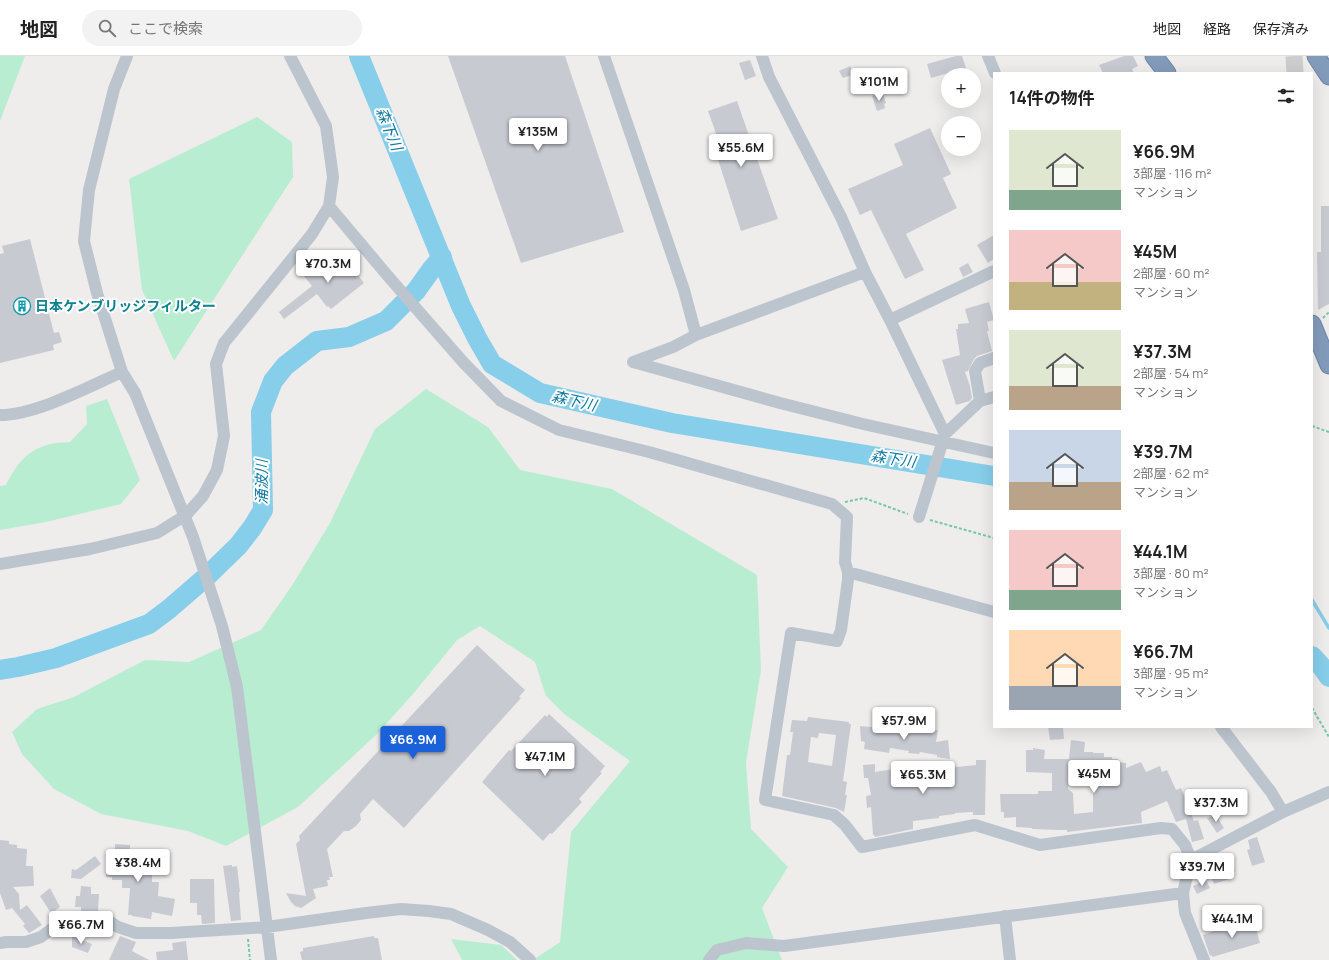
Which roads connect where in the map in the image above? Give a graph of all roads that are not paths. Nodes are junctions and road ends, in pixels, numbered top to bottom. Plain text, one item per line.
1 (127, 56) edge
2 (290, 56) edge
3 (604, 56) edge
4 (762, 56) edge
5 (988, 56) edge
6 (1154, 56) edge
7 (1316, 56) edge
8 (995, 72) edge
9 (1166, 72) edge
10 (1329, 76) edge
11 (330, 206) junction
12 (993, 271) edge
13 (865, 272) junction
14 (890, 320) junction
15 (1313, 326) edge
16 (696, 335) junction
17 (993, 358) edge
18 (1329, 365) edge
19 (122, 372) junction
20 (993, 397) edge
21 (980, 401) junction
22 (0, 415) edge
23 (942, 441) junction
24 (993, 453) edge
25 (920, 514) road end
26 (0, 564) edge
27 (848, 572) junction
28 (993, 612) edge
29 (1222, 728) edge
30 (1329, 792) edge
31 (1283, 812) junction
32 (1190, 860) junction
33 (1182, 892) junction
34 (1005, 916) junction
35 (267, 927) junction
36 (0, 943) edge
37 (271, 960) edge
38 (530, 960) edge
39 (709, 960) edge
40 (1010, 960) edge
41 (1204, 960) edge

1 - 19 street
2 - 11 street
3 - 16 street
4 - 13 street
5 - 8 street
6 - 9 highway
7 - 10 highway
11 - 26 street
11 - 27 street
12 - 14 street
13 - 14 street
13 - 16 street
14 - 23 street
15 - 18 highway
16 - 23 street
17 - 21 street
19 - 22 street
19 - 35 street, bridge
20 - 21 street
21 - 23 street
23 - 24 street
23 - 25 street
27 - 28 street
27 - 32 street
29 - 31 street
30 - 31 street
31 - 32 street
32 - 33 street
33 - 34 street
33 - 41 street
34 - 39 street
34 - 40 street
35 - 36 street
35 - 37 street
35 - 38 street

